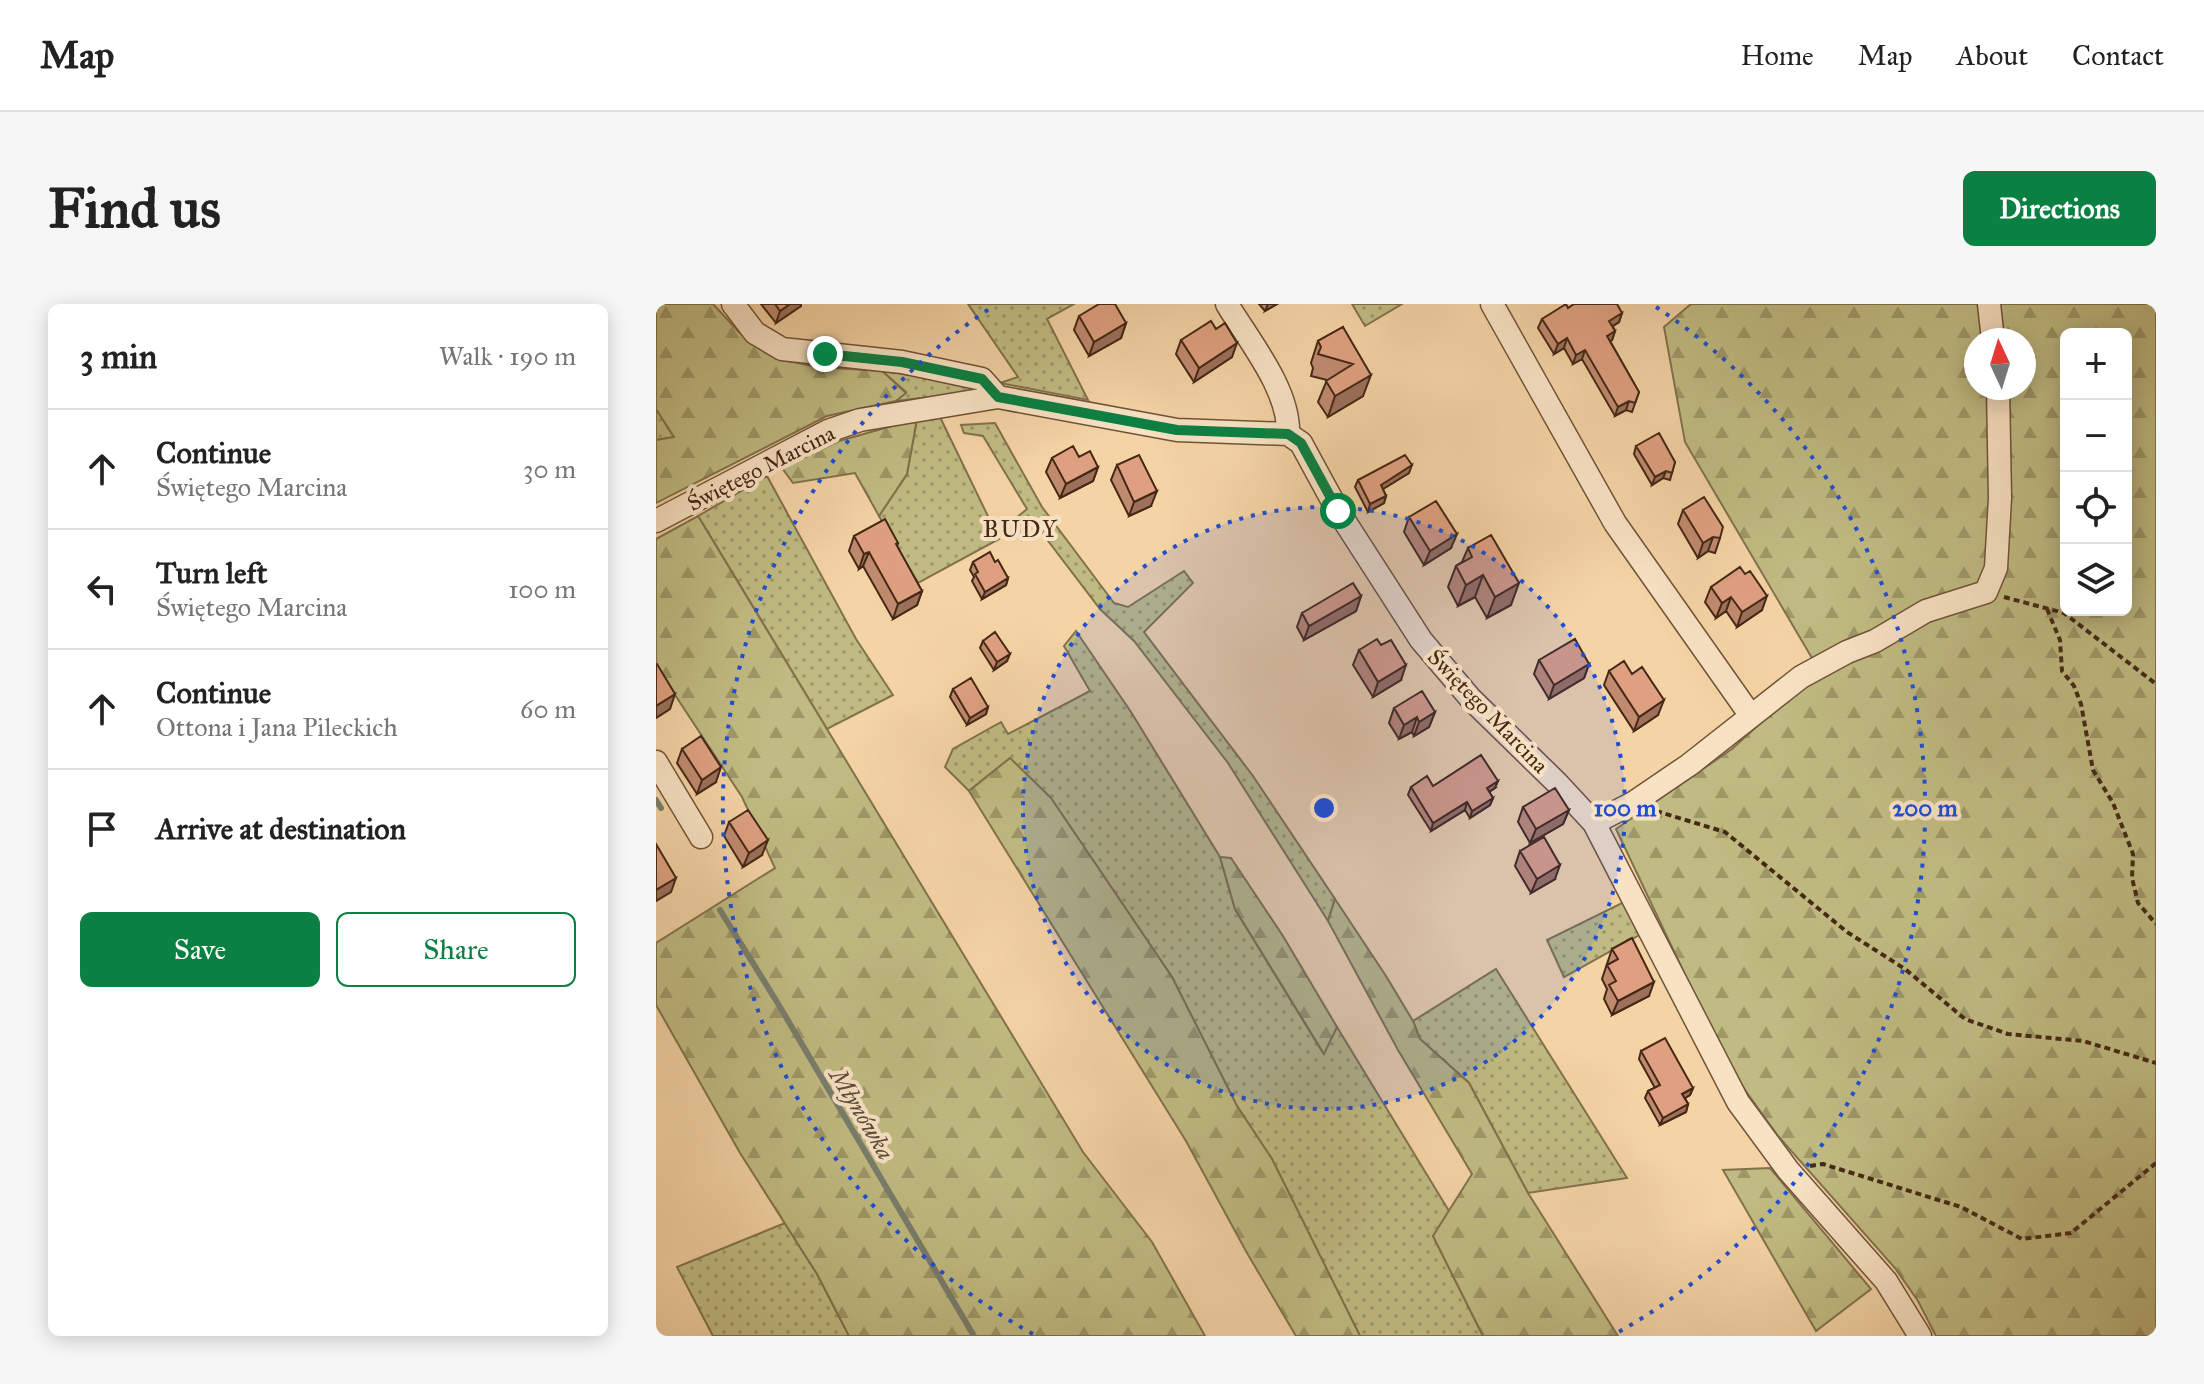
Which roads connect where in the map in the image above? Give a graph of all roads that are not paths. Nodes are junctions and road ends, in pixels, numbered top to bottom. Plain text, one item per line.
1 (733, 304) edge
2 (1227, 304) edge
3 (1492, 304) edge
4 (1989, 304) edge
5 (1992, 328) edge
6 (998, 397) junction
7 (1998, 400) edge
8 (1288, 434) junction
9 (656, 521) edge
10 (1751, 716) junction
11 (656, 762) edge
12 (1594, 823) junction
13 (701, 837) dead end
14 (1920, 1336) edge

1 - 6 street
2 - 8 street
3 - 10 street
4 - 5 street
6 - 8 street, Świętego Marcina
6 - 9 street, Świętego Marcina
7 - 10 street
8 - 12 street, Świętego Marcina
10 - 12 street
11 - 13 street
12 - 14 street, Świętego Marcina

